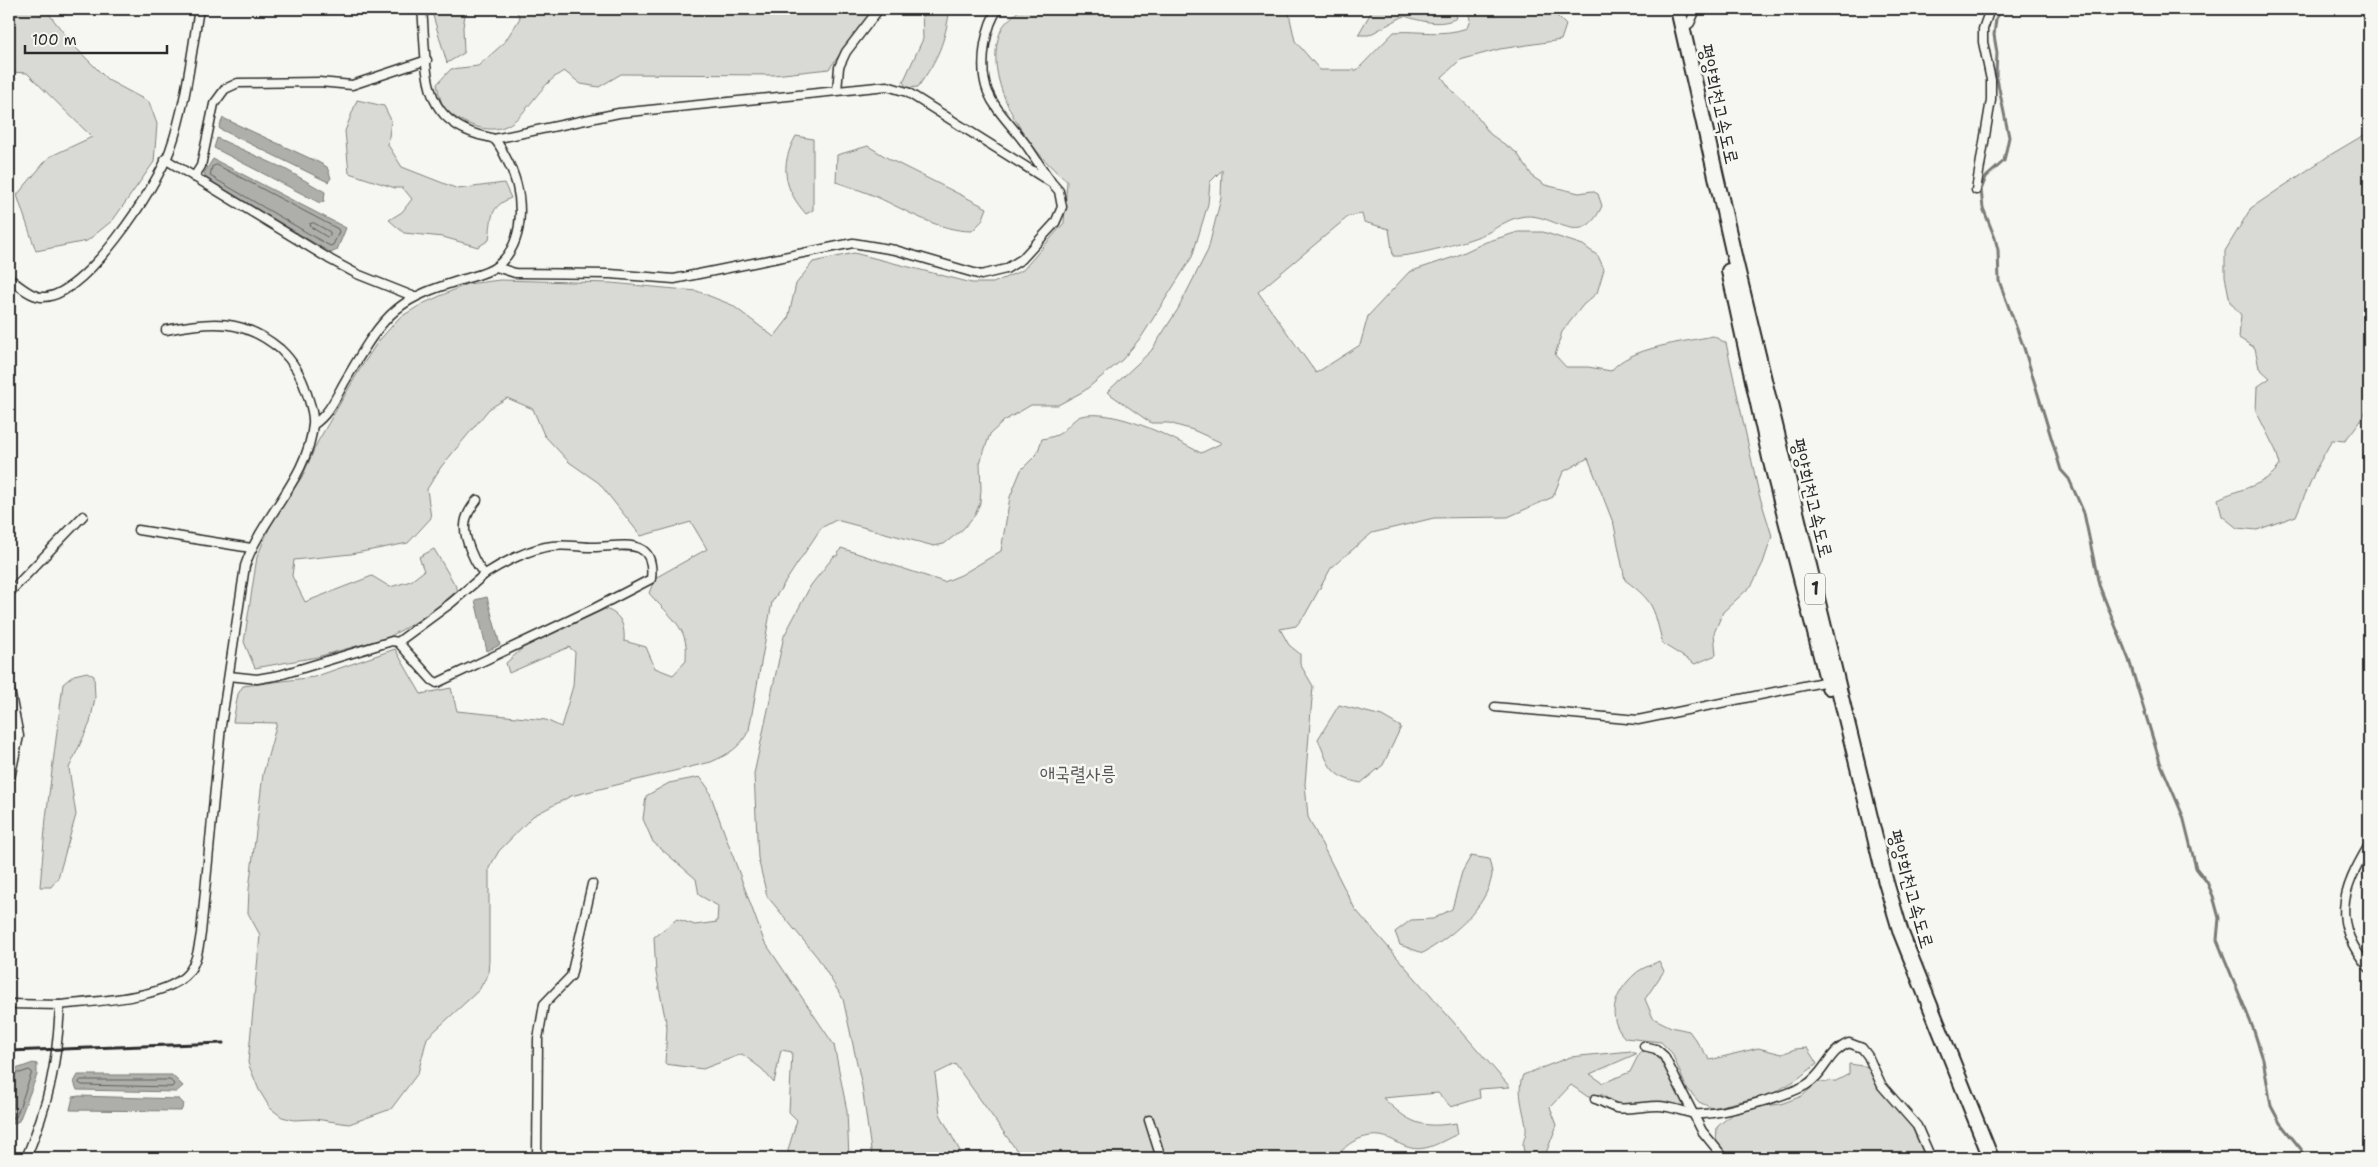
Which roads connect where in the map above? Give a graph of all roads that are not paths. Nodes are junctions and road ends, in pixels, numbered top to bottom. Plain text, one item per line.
1 (199, 9) edge
2 (422, 9) edge
3 (879, 9) edge
4 (998, 9) edge
5 (1671, 9) edge
6 (1678, 9) edge
7 (1696, 9) edge
8 (1990, 9) edge
9 (1682, 29) junction
10 (427, 60) junction
11 (837, 91) junction
12 (494, 139) junction
13 (165, 159) junction
14 (194, 178) junction
15 (1052, 183) junction
16 (1976, 190) dead end
17 (496, 267) junction
18 (9, 278) edge
19 (415, 297) junction
20 (166, 330) dead end
21 (313, 425) junction
22 (477, 500) dead end
23 (83, 516) dead end
24 (138, 530) dead end
25 (251, 548) junction
26 (485, 574) junction
27 (9, 593) edge
28 (398, 642) junction
29 (229, 676) junction
30 (1828, 681) junction
31 (9, 685) edge
32 (1496, 707) dead end
33 (9, 783) edge
34 (2369, 845) edge
35 (592, 884) dead end
36 (2369, 968) edge
37 (9, 1004) edge
38 (60, 1005) junction
39 (1644, 1046) dead end
40 (1595, 1099) dead end
41 (1693, 1113) junction
42 (1149, 1120) dead end
43 (26, 1158) edge
44 (537, 1158) edge
45 (1161, 1158) edge
46 (1724, 1158) edge
47 (1931, 1158) edge
48 (1982, 1158) edge
49 (1991, 1158) edge

1 - 13 street
2 - 10 street
3 - 11 street
4 - 15 street
5 - 30 highway, 평양희천고속도로 / 1
6 - 9 highway, 평양희천고속도로 / 1
7 - 9 street
8 - 16 street
9 - 49 highway, 평양희천고속도로 / 1
10 - 12 street
10 - 14 street
11 - 12 street
11 - 15 street
12 - 17 street
13 - 14 street
13 - 18 street
14 - 19 street
15 - 17 street
17 - 19 street
19 - 21 street
20 - 21 street
21 - 25 street
22 - 26 street
23 - 27 street
24 - 25 street
25 - 29 street
26 - 28 street
26 - 28 street
28 - 29 street
29 - 38 street
30 - 32 street
30 - 48 highway, 평양희천고속도로 / 1
31 - 33 street
34 - 36 street
35 - 44 street
37 - 38 street
38 - 43 street
39 - 41 street
40 - 41 street
41 - 46 street
41 - 47 street
42 - 45 street

